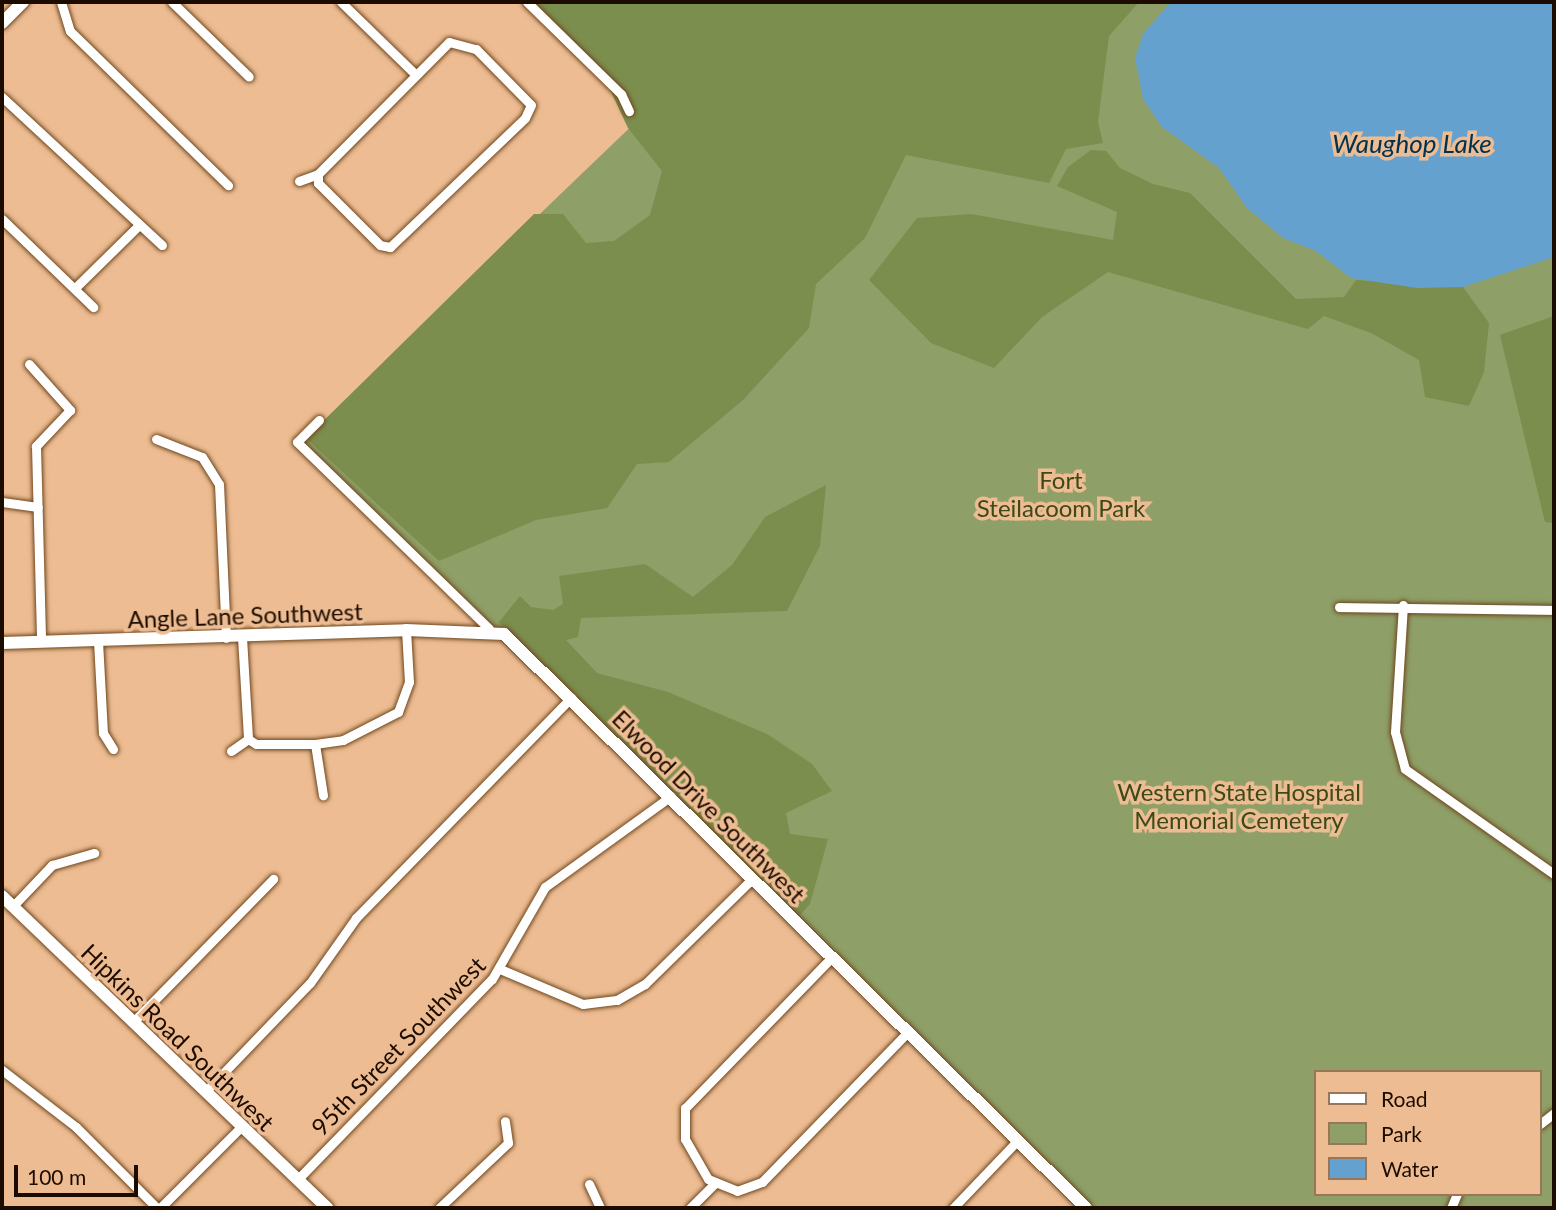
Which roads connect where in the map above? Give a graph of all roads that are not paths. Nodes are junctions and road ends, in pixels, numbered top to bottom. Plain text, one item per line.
1 (23, 2) edge
2 (61, 2) edge
3 (173, 2) edge
4 (341, 2) edge
5 (527, 2) edge
6 (3, 17) edge
7 (415, 74) junction
8 (249, 77) dead end
9 (2, 97) edge
10 (629, 111) dead end
11 (318, 174) junction
12 (299, 181) dead end
13 (228, 184) dead end
14 (2, 219) edge
15 (138, 226) junction
16 (162, 245) dead end
17 (75, 288) junction
18 (93, 307) dead end
19 (29, 363) dead end
20 (319, 420) dead end
21 (156, 439) dead end
22 (2, 502) edge
23 (38, 507) junction
24 (1403, 605) junction
25 (1339, 607) dead end
26 (1554, 610) edge
27 (489, 629) junction
28 (407, 630) junction
29 (242, 637) junction
30 (226, 638) junction
31 (97, 641) junction
32 (41, 642) junction
33 (2, 643) edge
34 (571, 698) junction
35 (248, 739) junction
36 (314, 744) junction
37 (113, 748) dead end
38 (231, 751) dead end
39 (323, 795) dead end
40 (671, 796) junction
41 (94, 853) dead end
42 (1554, 874) edge
43 (273, 879) dead end
44 (752, 879) junction
45 (2, 895) edge
46 (13, 906) junction
47 (832, 957) junction
48 (500, 969) junction
49 (134, 1021) junction
50 (908, 1032) junction
51 (2, 1070) edge
52 (205, 1092) junction
53 (505, 1121) dead end
54 (241, 1128) junction
55 (1017, 1142) junction
56 (297, 1180) junction
57 (589, 1184) dead end
58 (714, 1184) junction
59 (159, 1208) edge
60 (327, 1208) edge
61 (439, 1208) edge
62 (600, 1208) edge
63 (690, 1208) edge
64 (953, 1208) edge
65 (1086, 1208) edge

1 - 6 street
2 - 13 street
3 - 8 street
4 - 7 street
5 - 10 street
7 - 11 street
7 - 11 street
9 - 15 street
11 - 12 street
14 - 17 street
15 - 16 street
15 - 17 street
17 - 18 street
19 - 23 street
20 - 27 street, Elwood Drive Southwest
21 - 30 street
22 - 23 street
23 - 32 street
24 - 25 street
24 - 26 street
24 - 42 street
27 - 28 street, Angle Lane Southwest
27 - 34 street, Elwood Drive Southwest
28 - 29 street, Angle Lane Southwest
28 - 36 street
29 - 30 street, Angle Lane Southwest
29 - 35 street
30 - 31 street, Angle Lane Southwest
31 - 32 street, Angle Lane Southwest
31 - 37 street
32 - 33 street, Angle Lane Southwest
34 - 40 street, Elwood Drive Southwest
34 - 52 street
35 - 36 street
35 - 38 street
36 - 39 street
40 - 44 street, Elwood Drive Southwest
40 - 48 street, 95th Street Southwest
41 - 46 street
43 - 49 street
44 - 47 street, Elwood Drive Southwest
44 - 48 street
45 - 46 street, Hipkins Road Southwest
46 - 49 street, Hipkins Road Southwest
47 - 50 street, Elwood Drive Southwest
47 - 58 street
48 - 56 street, 95th Street Southwest
49 - 52 street, Hipkins Road Southwest
50 - 55 street, Elwood Drive Southwest
50 - 58 street
51 - 59 street
52 - 54 street, Hipkins Road Southwest
53 - 61 street
54 - 56 street, Hipkins Road Southwest
54 - 59 street
55 - 64 street
55 - 65 street, Elwood Drive Southwest
56 - 60 street, Hipkins Road Southwest
57 - 62 street
58 - 63 street

